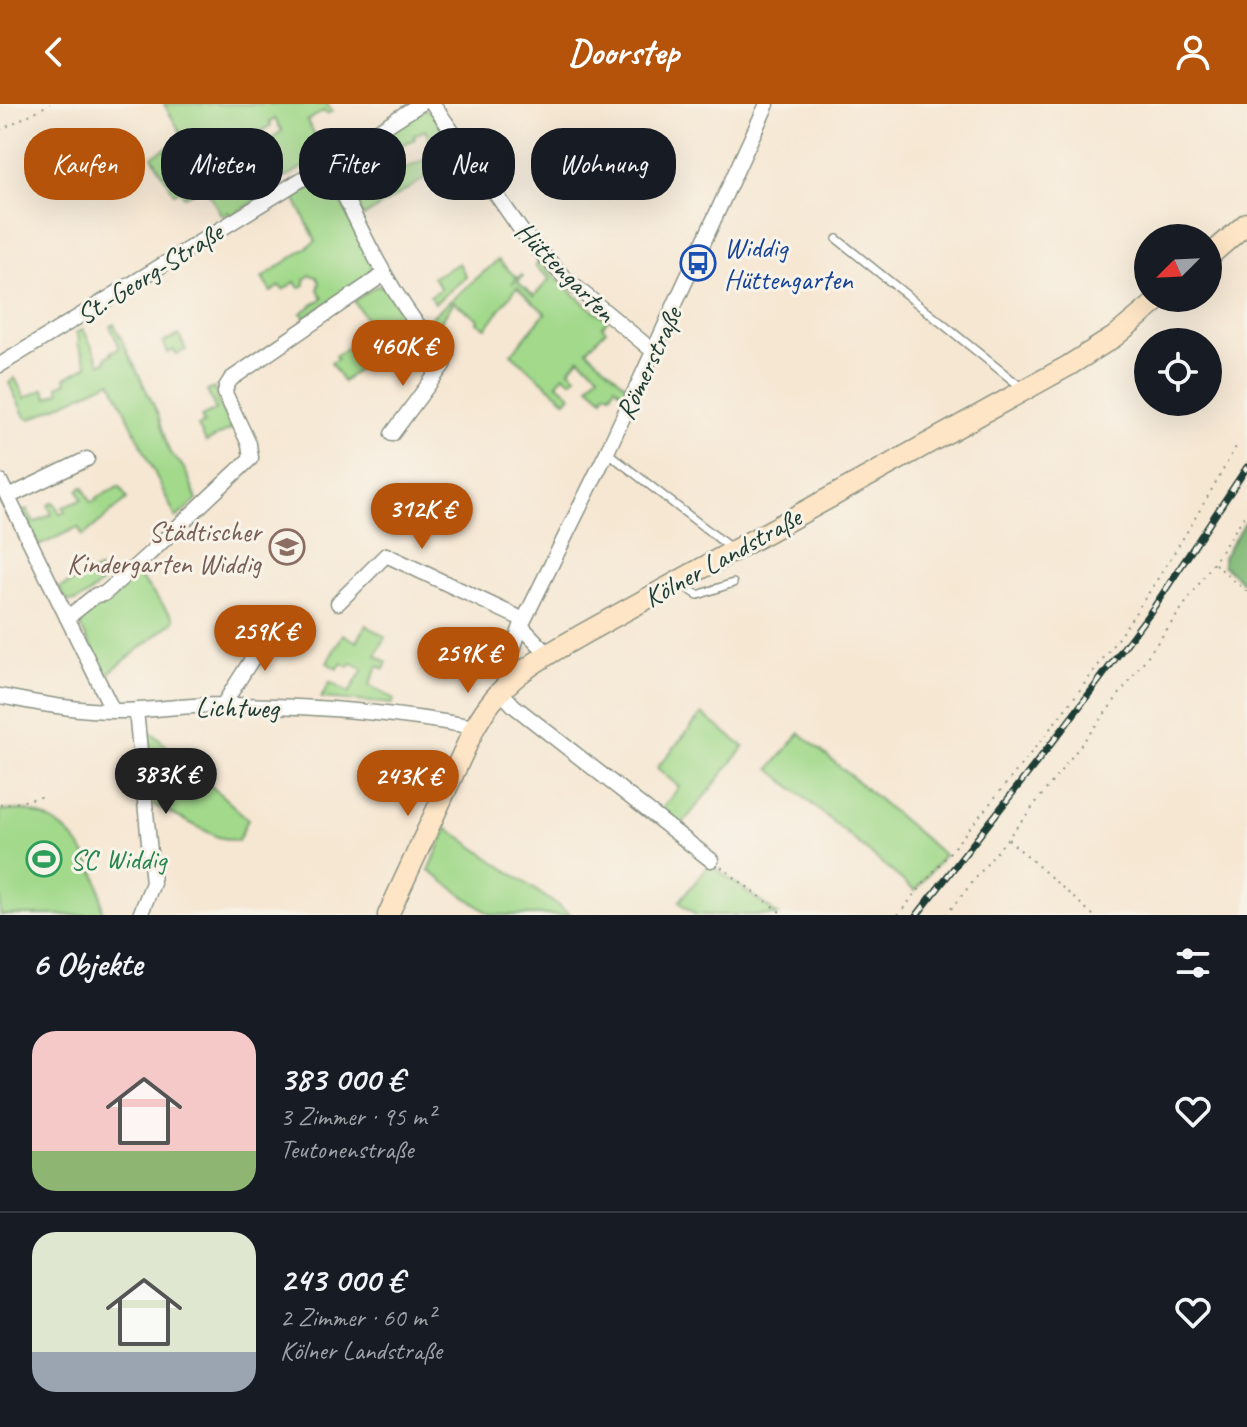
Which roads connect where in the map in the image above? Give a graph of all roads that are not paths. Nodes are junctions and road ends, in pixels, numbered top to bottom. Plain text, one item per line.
1 (420, 104) edge
2 (433, 104) edge
3 (767, 104) edge
4 (383, 128) edge
5 (299, 181) edge
6 (347, 200) edge
7 (1247, 223) edge
8 (837, 239) dead end
9 (1222, 245) edge
10 (384, 274) junction
11 (1144, 312) edge
12 (653, 351) junction
13 (0, 365) edge
14 (1026, 391) junction
15 (392, 434) dead end
16 (607, 452) junction
17 (87, 459) dead end
18 (0, 481) edge
19 (8, 497) junction
20 (735, 552) junction
21 (678, 582) junction
22 (733, 583) dead end
23 (338, 603) dead end
24 (67, 618) junction
25 (276, 621) dead end
26 (522, 623) junction
27 (548, 654) junction
28 (505, 685) junction
29 (0, 696) edge
30 (223, 705) junction
31 (136, 710) junction
32 (113, 711) junction
33 (475, 727) junction
34 (711, 860) road end
35 (140, 915) edge
36 (388, 915) edge

1 - 4 street, St.-Georg-Straße
2 - 12 street, Hüttengarten
3 - 12 street, Römerstraße
5 - 13 street, St.-Georg-Straße
6 - 10 street
7 - 9 main road
8 - 14 lane
10 - 15 street
10 - 24 street
11 - 14 main road, Kölner Landstraße
12 - 16 street, Römerstraße
14 - 20 main road, Kölner Landstraße
16 - 20 lane
16 - 26 street, Römerstraße
17 - 19 street
18 - 19 street
19 - 24 street
20 - 21 main road, Kölner Landstraße
21 - 22 lane
21 - 27 main road, Kölner Landstraße
23 - 26 street
24 - 32 street
25 - 30 street
26 - 27 street
26 - 28 street, Römerstraße
27 - 28 main road, Kölner Landstraße
28 - 33 main road, Kölner Landstraße
28 - 34 street
29 - 32 street, Lichtweg
30 - 31 street, Lichtweg
30 - 33 street, Lichtweg
31 - 32 street, Lichtweg
31 - 35 street
33 - 36 main road, Kölner Landstraße

